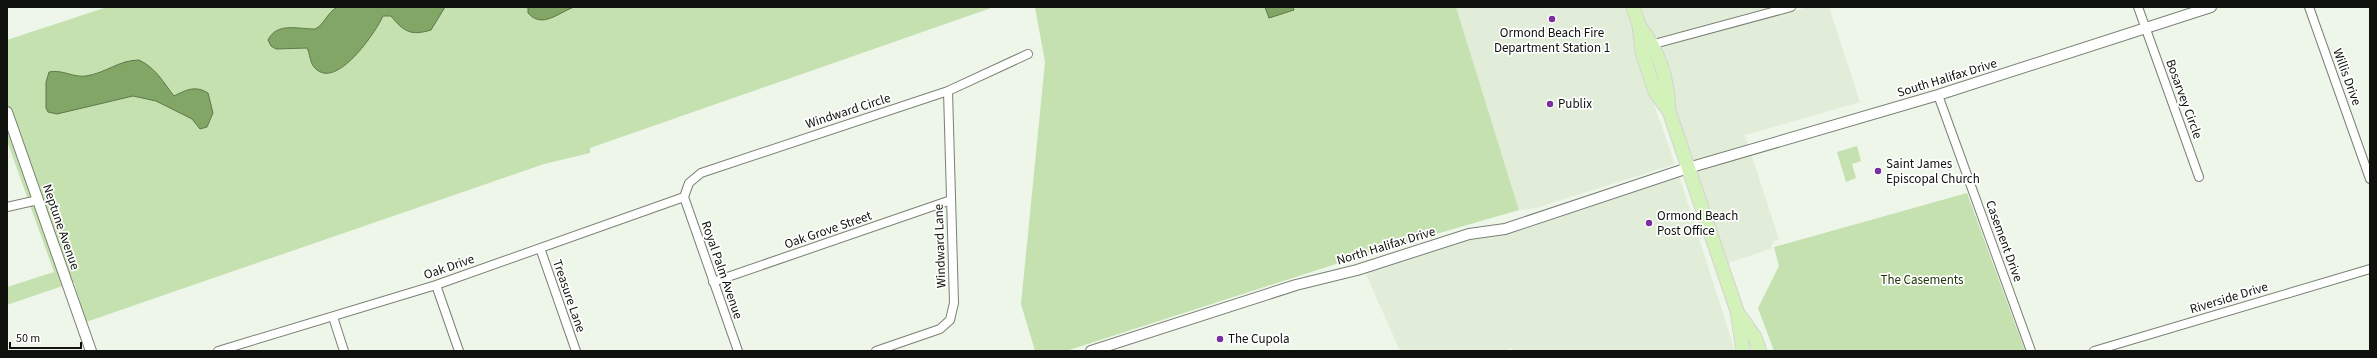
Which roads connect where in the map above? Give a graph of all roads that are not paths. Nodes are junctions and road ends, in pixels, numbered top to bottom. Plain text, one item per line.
1 (1633, 7) edge
2 (1791, 7) edge
3 (2138, 7) edge
4 (2211, 7) edge
5 (2309, 7) edge
6 (1639, 24) junction
7 (2145, 29) junction
8 (1654, 44) junction
9 (1028, 54) dead end
10 (948, 90) junction
11 (1938, 95) junction
12 (1669, 111) junction
13 (7, 112) edge
14 (1688, 168) junction
15 (2199, 177) dead end
16 (2370, 178) edge
17 (684, 197) junction
18 (38, 200) junction
19 (951, 200) junction
20 (7, 207) edge
21 (540, 248) junction
22 (2370, 269) edge
23 (713, 282) junction
24 (436, 285) junction
25 (1737, 311) junction
26 (332, 317) junction
27 (91, 351) edge
28 (218, 351) edge
29 (344, 351) edge
30 (459, 351) edge
31 (576, 351) edge
32 (738, 351) edge
33 (876, 351) edge
34 (1091, 351) edge
35 (1744, 351) edge
36 (1760, 351) edge
37 (2031, 351) edge
38 (2094, 351) edge

1 - 6 main road
2 - 8 street
3 - 7 street, Bosarvey Circle
4 - 7 street, South Halifax Drive
5 - 16 street, Willis Drive
6 - 8 main road
6 - 12 main road
7 - 11 street, South Halifax Drive
7 - 15 street, Bosarvey Circle
8 - 12 main road
9 - 10 street, Windward Circle
10 - 17 street, Windward Circle
10 - 19 street, Windward Lane
11 - 14 street, South Halifax Drive
11 - 37 street, Casement Drive
12 - 14 main road
13 - 18 street, Neptune Avenue
14 - 25 main road
14 - 34 street, North Halifax Drive
17 - 21 street, Oak Drive
17 - 23 street, Royal Palm Avenue
18 - 20 street
18 - 27 street, Neptune Avenue
19 - 23 street, Oak Grove Street
19 - 33 street, Windward Lane
21 - 24 street, Oak Drive
21 - 31 street, Treasure Lane
22 - 38 street, Riverside Drive
23 - 32 street, Royal Palm Avenue
24 - 26 street, Oak Drive
24 - 30 street
25 - 35 main road
25 - 36 main road
26 - 28 street, Oak Drive
26 - 29 street

